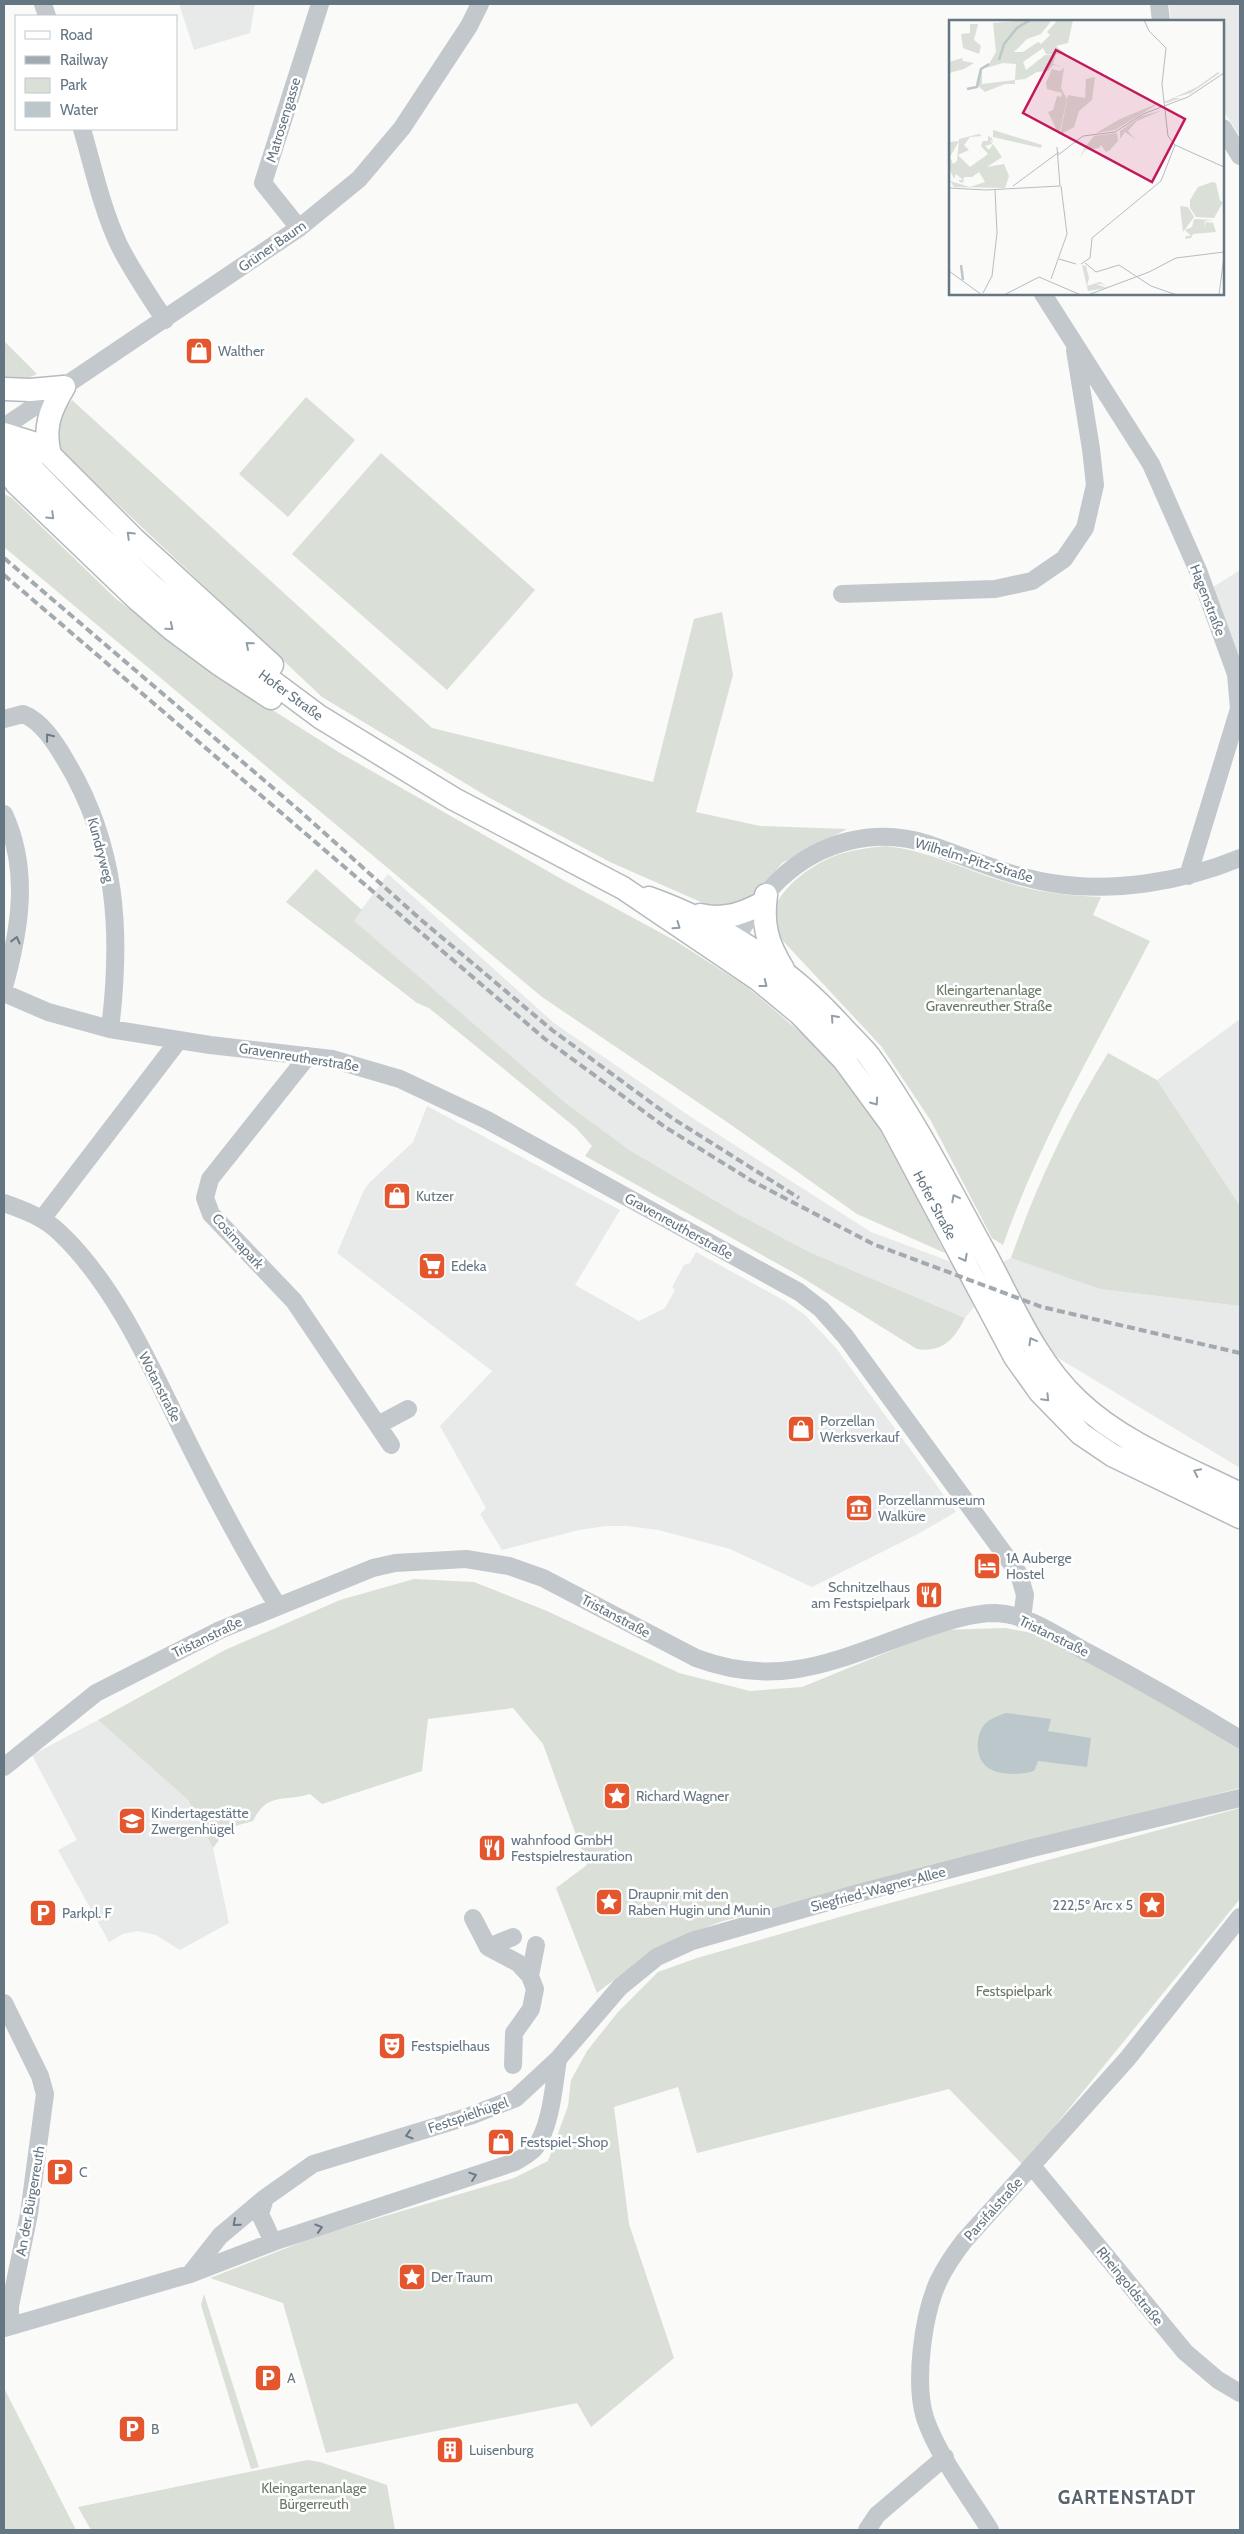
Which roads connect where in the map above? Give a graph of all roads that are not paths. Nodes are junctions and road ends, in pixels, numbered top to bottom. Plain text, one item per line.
1 (320, 4) edge
2 (480, 4) edge
3 (1159, 4) edge
4 (1160, 20) edge
5 (82, 130) edge
6 (1224, 130) edge
7 (1240, 156) edge
8 (299, 228) junction
9 (1044, 295) edge
10 (166, 320) junction
11 (1074, 345) junction
12 (64, 387) junction
13 (4, 389) edge
14 (7, 433) edge
15 (50, 455) junction
16 (8, 476) edge
17 (842, 594) dead end
18 (320, 717) junction
19 (4, 719) edge
20 (4, 814) edge
21 (1240, 858) edge
22 (1188, 876) junction
23 (623, 888) junction
24 (762, 900) junction
25 (688, 912) junction
26 (736, 938) junction
27 (724, 957) junction
28 (785, 972) junction
29 (4, 987) edge
30 (4, 993) edge
31 (110, 1029) junction
32 (179, 1040) junction
33 (308, 1056) junction
34 (4, 1203) edge
35 (42, 1219) junction
36 (408, 1409) dead end
37 (378, 1424) junction
38 (391, 1445) dead end
39 (1240, 1494) edge
40 (1240, 1518) edge
41 (277, 1605) junction
42 (1022, 1619) junction
43 (1240, 1739) edge
44 (4, 1767) edge
45 (1240, 1798) edge
46 (1240, 1917) edge
47 (473, 1918) dead end
48 (513, 1937) dead end
49 (536, 1945) dead end
50 (488, 1947) junction
51 (530, 1976) junction
52 (4, 2003) edge
53 (558, 2059) junction
54 (513, 2065) dead end
55 (1032, 2166) junction
56 (265, 2198) junction
57 (272, 2242) junction
58 (190, 2274) junction
59 (7, 2327) edge
60 (1240, 2393) edge
61 (945, 2457) junction
62 (867, 2530) edge
63 (990, 2530) edge

1 - 8 street, Matrosengasse
2 - 8 street, Grüner Baum
3 - 4 street
5 - 10 street
6 - 7 street
8 - 10 street, Grüner Baum
9 - 11 street, Hagenstraße
10 - 12 street, Grüner Baum
11 - 17 street, Hagenstraße
11 - 22 street, Hagenstraße
12 - 13 main road
12 - 14 street, Grüner Baum
12 - 15 main road
14 - 15 main road
14 - 18 main road, Hofer Straße
18 -> 15 main road
16 -> 18 main road
18 - 23 main road, Hofer Straße
31 -> 19 street, Kundryweg
29 -> 20 street
21 - 22 street, Wilhelm-Pitz-Straße
22 - 24 street, Wilhelm-Pitz-Straße
23 - 25 main road, Hofer Straße
23 -> 27 main road, Hofer Straße
24 - 25 main road
24 - 26 street, Wilhelm-Pitz-Straße
24 - 28 main road
25 - 26 main road, Hofer Straße
26 - 27 street, Wilhelm-Pitz-Straße
26 - 28 main road, Hofer Straße
27 -> 40 main road, Hofer Straße
39 -> 28 main road, Hofer Straße
30 - 31 street, Gravenreutherstraße
31 - 32 street, Gravenreutherstraße
32 - 33 street, Gravenreutherstraße
32 - 35 street
33 - 37 street, Cosimapark
33 - 42 street, Gravenreutherstraße
34 - 35 street, Wotanstraße
35 - 41 street, Wotanstraße
36 - 37 street
37 - 38 street, Cosimapark
41 - 42 street, Tristanstraße
41 - 44 street, Tristanstraße
42 - 43 street, Tristanstraße
45 - 53 street, Siegfried-Wagner-Allee
46 - 55 street, Parsifalstraße
47 - 50 street
48 - 50 street
49 - 51 street
50 - 51 street
51 - 54 street
52 - 59 street, An der Bürgerreuth
53 -> 56 street, Festspielhügel
57 -> 53 street
55 - 60 street, Rheingoldstraße
55 - 61 street, Parsifalstraße
56 - 57 street
56 -> 58 street, Festspielhügel
57 - 58 street
58 - 59 street, An der Bürgerreuth
61 - 62 street
61 - 63 street, Parsifalstraße

